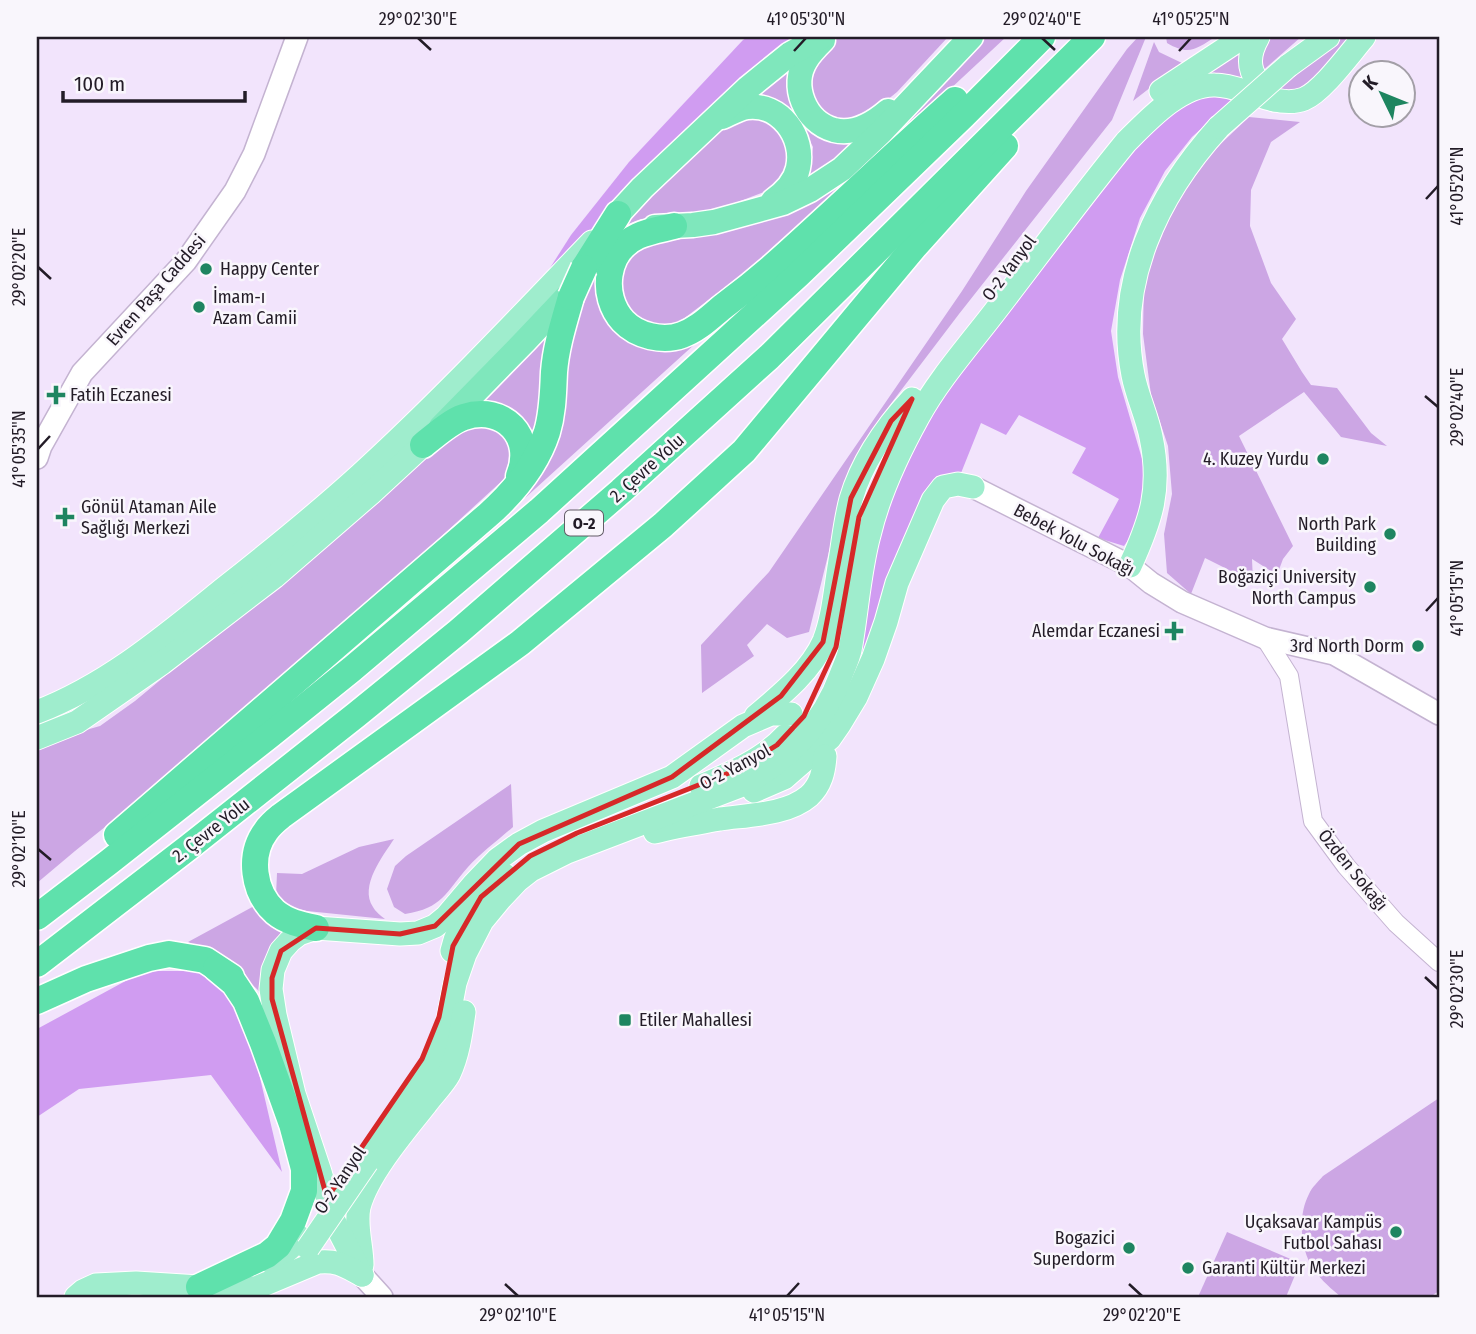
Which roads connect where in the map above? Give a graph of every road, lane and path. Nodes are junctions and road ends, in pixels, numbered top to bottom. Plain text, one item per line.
1 (297, 37) edge
2 (824, 37) edge
3 (1023, 37) edge
4 (1042, 37) edge
5 (1092, 37) edge
6 (1105, 37) edge
7 (1243, 37) edge
8 (1258, 37) edge
9 (1312, 37) edge
10 (1328, 37) edge
11 (1364, 37) edge
12 (963, 44) edge
13 (1288, 66) junction
14 (1273, 100) junction
15 (716, 119) junction
16 (618, 214) junction
17 (747, 214) junction
18 (674, 226) junction
19 (912, 399) junction
20 (422, 444) junction
21 (37, 458) edge
22 (973, 487) joint
23 (506, 499) junction
24 (1130, 566) junction
25 (1265, 638) junction
26 (1301, 646) junction
27 (1289, 676) junction
28 (42, 704) edge
29 (791, 714) dead end
30 (1439, 714) edge
31 (743, 726) junction
32 (37, 738) edge
33 (825, 756) dead end
34 (706, 800) junction
35 (567, 852) junction
36 (37, 905) edge
37 (37, 917) edge
38 (482, 921) junction
39 (316, 928) junction
40 (1439, 962) edge
41 (37, 964) edge
42 (216, 968) junction
43 (37, 1001) edge
44 (294, 1094) junction
45 (362, 1158) junction
46 (362, 1275) junction
47 (199, 1287) junction
48 (76, 1297) edge
49 (382, 1297) edge

1 - 21 main road, Evren Paşa Caddesi
2 - 12 highway
2 - 15 highway
3 - 18 highway
4 - 37 highway, O-2
5 - 41 highway, 2. Çevre Yolu / O-2
6 - 39 highway
7 - 19 main road, O-2 Yanyol
8 - 14 main road
9 - 13 main road
10 - 13 main road
11 - 14 main road
12 - 17 highway
13 - 24 main road, bridge
14 - 34 main road
15 - 16 highway
15 - 17 highway
16 - 23 highway, bridge
16 - 28 main road
17 - 18 highway
18 - 20 highway
19 - 31 main road
19 - 45 main road, O-2 Yanyol
20 - 23 highway
20 - 32 main road
22 - 24 main road, Bebek Yolu Sokağı
22 - 34 main road
23 - 36 highway
24 - 25 main road, Bebek Yolu Sokağı
25 - 26 main road, Bebek Yolu Sokağı
25 - 27 street, Özden Sokağı
26 - 27 street
26 - 30 main road, Bebek Yolu Sokağı
27 - 40 street, Özden Sokağı
29 - 31 main road
31 - 39 main road
33 - 35 main road
34 - 35 main road
35 - 38 main road
38 - 45 main road
38 - 46 main road
39 - 44 main road
42 - 43 highway
42 - 44 highway
42 - 47 highway
44 - 46 main road
45 - 47 main road, O-2 Yanyol
46 - 47 main road
46 - 49 main road
47 - 48 main road

